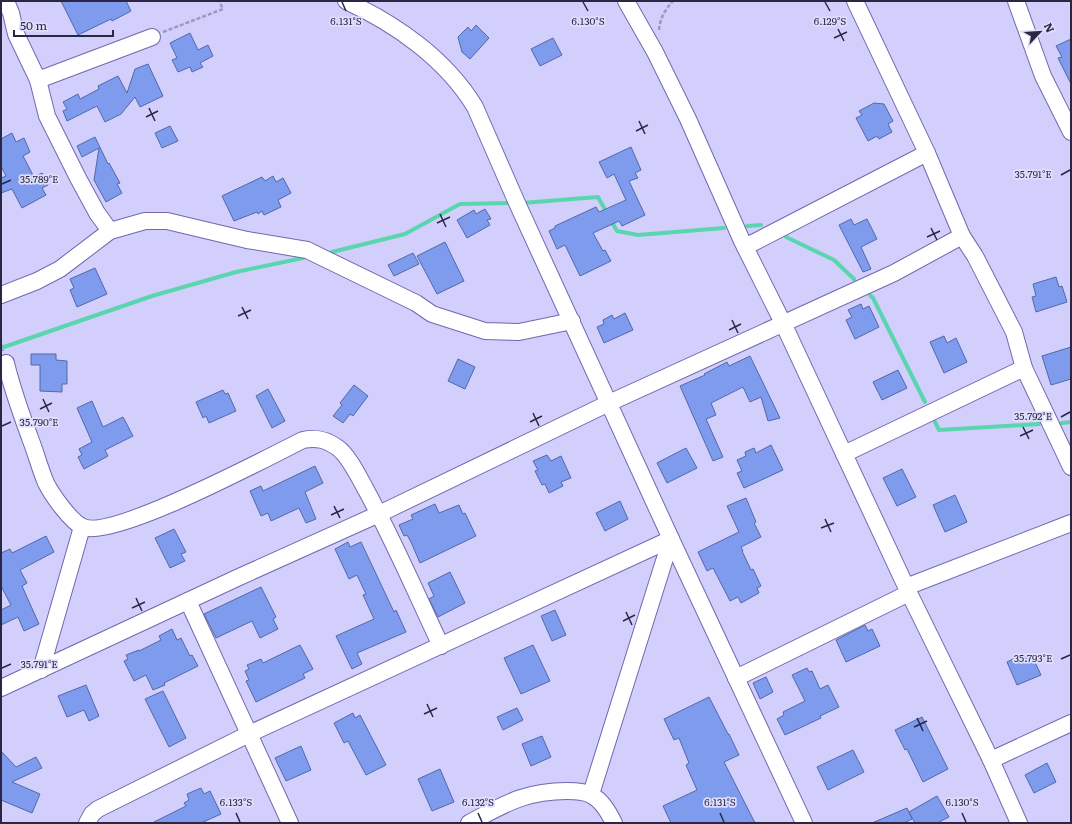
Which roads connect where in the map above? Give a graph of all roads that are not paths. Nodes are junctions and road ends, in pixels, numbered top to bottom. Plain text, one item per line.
1 (6, 1) edge
2 (346, 1) edge
3 (626, 1) edge
4 (855, 1) edge
5 (1016, 1) edge
6 (152, 36) road end
7 (38, 80) junction
8 (1071, 132) edge
9 (927, 153) junction
10 (110, 232) junction
11 (962, 236) junction
12 (745, 246) junction
13 (1, 295) edge
14 (572, 321) junction
15 (783, 323) junction
16 (6, 363) dead end
17 (1024, 368) junction
18 (609, 403) junction
19 (844, 454) junction
20 (1071, 468) edge
21 (379, 514) junction
22 (1071, 523) edge
23 (82, 527) junction
24 (671, 539) junction
25 (907, 590) junction
26 (188, 601) junction
27 (441, 646) junction
28 (41, 670) junction
29 (736, 678) junction
30 (1, 688) edge
31 (1071, 724) edge
32 (249, 734) junction
33 (991, 760) junction
34 (591, 794) junction
35 (87, 823) edge
36 (290, 823) edge
37 (469, 823) edge
38 (614, 823) edge
39 (804, 823) edge
40 (1019, 823) edge

1 - 7 street
2 - 14 street
3 - 12 street
4 - 9 street
5 - 8 street
6 - 7 street
7 - 10 street
9 - 11 street
9 - 12 street
10 - 13 street
10 - 14 street
11 - 15 street
11 - 17 street
12 - 15 street
14 - 18 street
15 - 18 street
15 - 19 street
16 - 23 street
17 - 19 street
17 - 20 street
18 - 21 street
18 - 24 street
19 - 25 street
21 - 23 street
21 - 26 street
21 - 27 street
22 - 25 street
23 - 28 street
24 - 27 street
24 - 29 street
24 - 34 street
25 - 29 street
25 - 33 street
26 - 28 street
26 - 32 street
27 - 32 street
28 - 30 street
29 - 39 street
31 - 33 street
32 - 35 street
32 - 36 street
33 - 40 street
34 - 37 street
34 - 38 street

